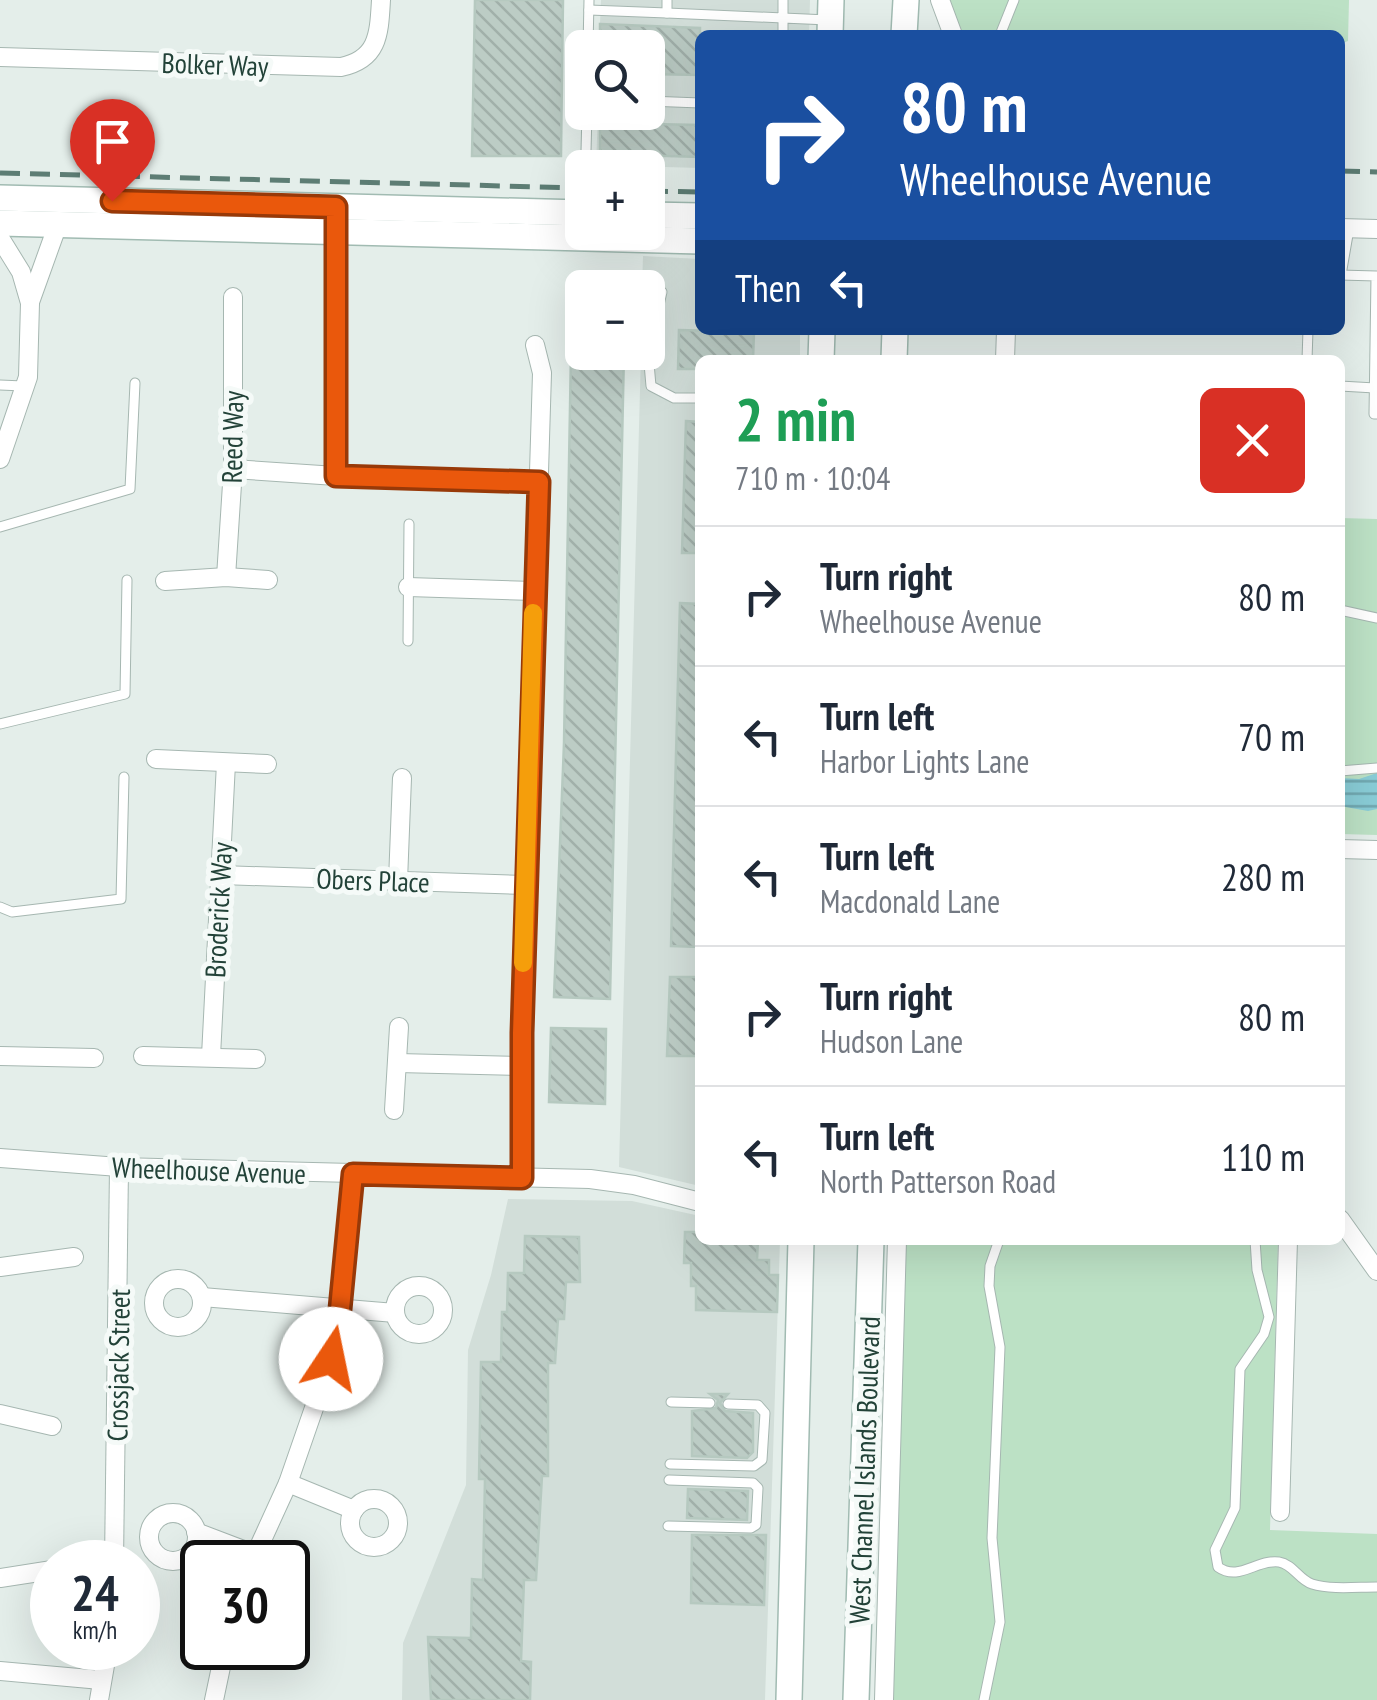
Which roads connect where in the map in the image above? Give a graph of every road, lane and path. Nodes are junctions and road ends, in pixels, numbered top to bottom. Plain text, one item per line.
1 (382, 0) edge
2 (667, 0) edge
3 (784, 0) edge
4 (906, 0) edge
5 (940, 0) edge
6 (1014, 0) edge
7 (589, 5) edge
8 (667, 13) junction
9 (783, 18) junction
10 (830, 18) edge
11 (588, 30) edge
12 (782, 30) edge
13 (904, 30) edge
14 (952, 30) edge
15 (1002, 30) edge
16 (0, 57) edge
17 (665, 102) edge
18 (695, 103) edge
19 (0, 198) edge
20 (565, 213) edge
21 (665, 215) edge
22 (695, 216) edge
23 (336, 219) junction
24 (0, 223) edge
25 (58, 224) junction
26 (1345, 228) edge
27 (1377, 229) edge
28 (0, 238) edge
29 (695, 241) edge
30 (1345, 275) edge
31 (1376, 276) edge
32 (234, 297) dead end
33 (30, 302) junction
34 (535, 345) dead end
35 (650, 370) edge
36 (0, 384) edge
37 (135, 384) dead end
38 (26, 386) junction
39 (1345, 386) edge
40 (1374, 388) junction
41 (695, 398) edge
42 (1377, 414) edge
43 (0, 460) edge
44 (233, 469) junction
45 (336, 476) junction
46 (539, 482) junction
47 (409, 524) dead end
48 (0, 527) edge
49 (226, 577) junction
50 (127, 580) dead end
51 (268, 580) dead end
52 (165, 581) dead end
53 (408, 586) junction
54 (534, 591) junction
55 (1345, 611) edge
56 (1377, 618) edge
57 (408, 641) dead end
58 (0, 724) edge
59 (156, 759) dead end
60 (226, 763) junction
61 (267, 764) dead end
62 (1377, 768) edge
63 (1345, 771) edge
64 (124, 777) dead end
65 (402, 778) dead end
66 (1345, 849) edge
67 (1377, 850) edge
68 (220, 875) junction
69 (398, 881) junction
70 (525, 885) junction
71 (0, 907) edge
72 (399, 1026) dead end
73 (0, 1056) edge
74 (143, 1056) dead end
75 (211, 1056) junction
76 (94, 1058) dead end
77 (256, 1060) dead end
78 (398, 1063) junction
79 (521, 1066) junction
80 (394, 1110) dead end
81 (0, 1158) edge
82 (120, 1168) junction
83 (353, 1174) junction
84 (522, 1178) junction
85 (695, 1201) edge
86 (1345, 1226) edge
87 (802, 1245) edge
88 (871, 1245) edge
89 (896, 1245) edge
90 (998, 1245) edge
91 (1255, 1245) edge
92 (1288, 1245) edge
93 (74, 1257) dead end
94 (0, 1266) edge
95 (1377, 1271) edge
96 (202, 1298) dead end
97 (340, 1309) junction
98 (395, 1314) dead end
99 (672, 1402) dead end
100 (710, 1404) dead end
101 (728, 1404) dead end
102 (0, 1414) edge
103 (52, 1426) dead end
104 (670, 1464) dead end
105 (669, 1480) dead end
106 (288, 1483) junction
107 (354, 1510) dead end
108 (1280, 1512) dead end
109 (668, 1526) dead end
110 (196, 1532) dead end
111 (114, 1540) edge
112 (214, 1540) edge
113 (261, 1540) edge
114 (30, 1573) edge
115 (0, 1578) edge
116 (1377, 1587) edge
117 (103, 1670) edge
118 (220, 1670) edge
119 (0, 1671) edge
120 (101, 1680) junction
121 (98, 1700) edge
122 (214, 1700) edge
123 (789, 1700) edge
124 (856, 1700) edge
125 (884, 1700) edge
126 (984, 1700) edge

1 - 16 street, Bolker Way
2 - 8 lane
3 - 9 lane
4 - 13 street
5 - 14 street
6 - 15 lane
7 - 8 lane
7 - 11 lane
8 - 9 lane
9 - 10 lane
9 - 12 lane
17 - 18 lane
19 - 23 street
20 - 23 street
21 - 22 street
23 - 25 street
23 - 29 street
23 - 45 street
24 - 25 street
25 - 33 street
26 - 27 street
28 - 33 street
30 - 31 lane
31 - 40 lane
32 - 44 street, Reed Way
33 - 38 street
34 - 46 street
35 - 41 lane
36 - 38 lane
37 - 48 lane
38 - 43 street
39 - 40 lane
40 - 42 lane
44 - 45 street
44 - 49 street, Reed Way
45 - 46 street
46 - 54 street
47 - 53 lane
49 - 51 street
49 - 52 street
50 - 58 lane
53 - 54 street
53 - 57 lane
54 - 70 street
55 - 56 lane
59 - 60 street
60 - 61 street
60 - 68 street, Broderick Way
62 - 63 lane
64 - 71 lane
65 - 69 street
66 - 67 street
68 - 69 street, Obers Place
68 - 75 street, Broderick Way
69 - 70 street, Obers Place
70 - 79 street
72 - 78 street
73 - 76 street
74 - 75 street
75 - 77 street
78 - 79 street
78 - 80 street
79 - 84 street
81 - 82 street, Wheelhouse Avenue
82 - 83 street, Wheelhouse Avenue
82 - 111 street, Crossjack Street
83 - 84 street, Wheelhouse Avenue
83 - 97 street
84 - 85 street, Wheelhouse Avenue
86 - 95 street
87 - 123 street
88 - 124 street, West Channel Islands Boulevard
89 - 125 street
90 - 126 lane
91 - 116 lane
92 - 108 street
93 - 94 street
96 - 97 street
97 - 98 street
97 - 106 street
99 - 100 lane
101 - 104 lane
102 - 103 street
105 - 109 lane
106 - 107 street
106 - 113 street
110 - 112 street
114 - 115 street
117 - 120 street
118 - 122 street
119 - 120 street
120 - 121 street

